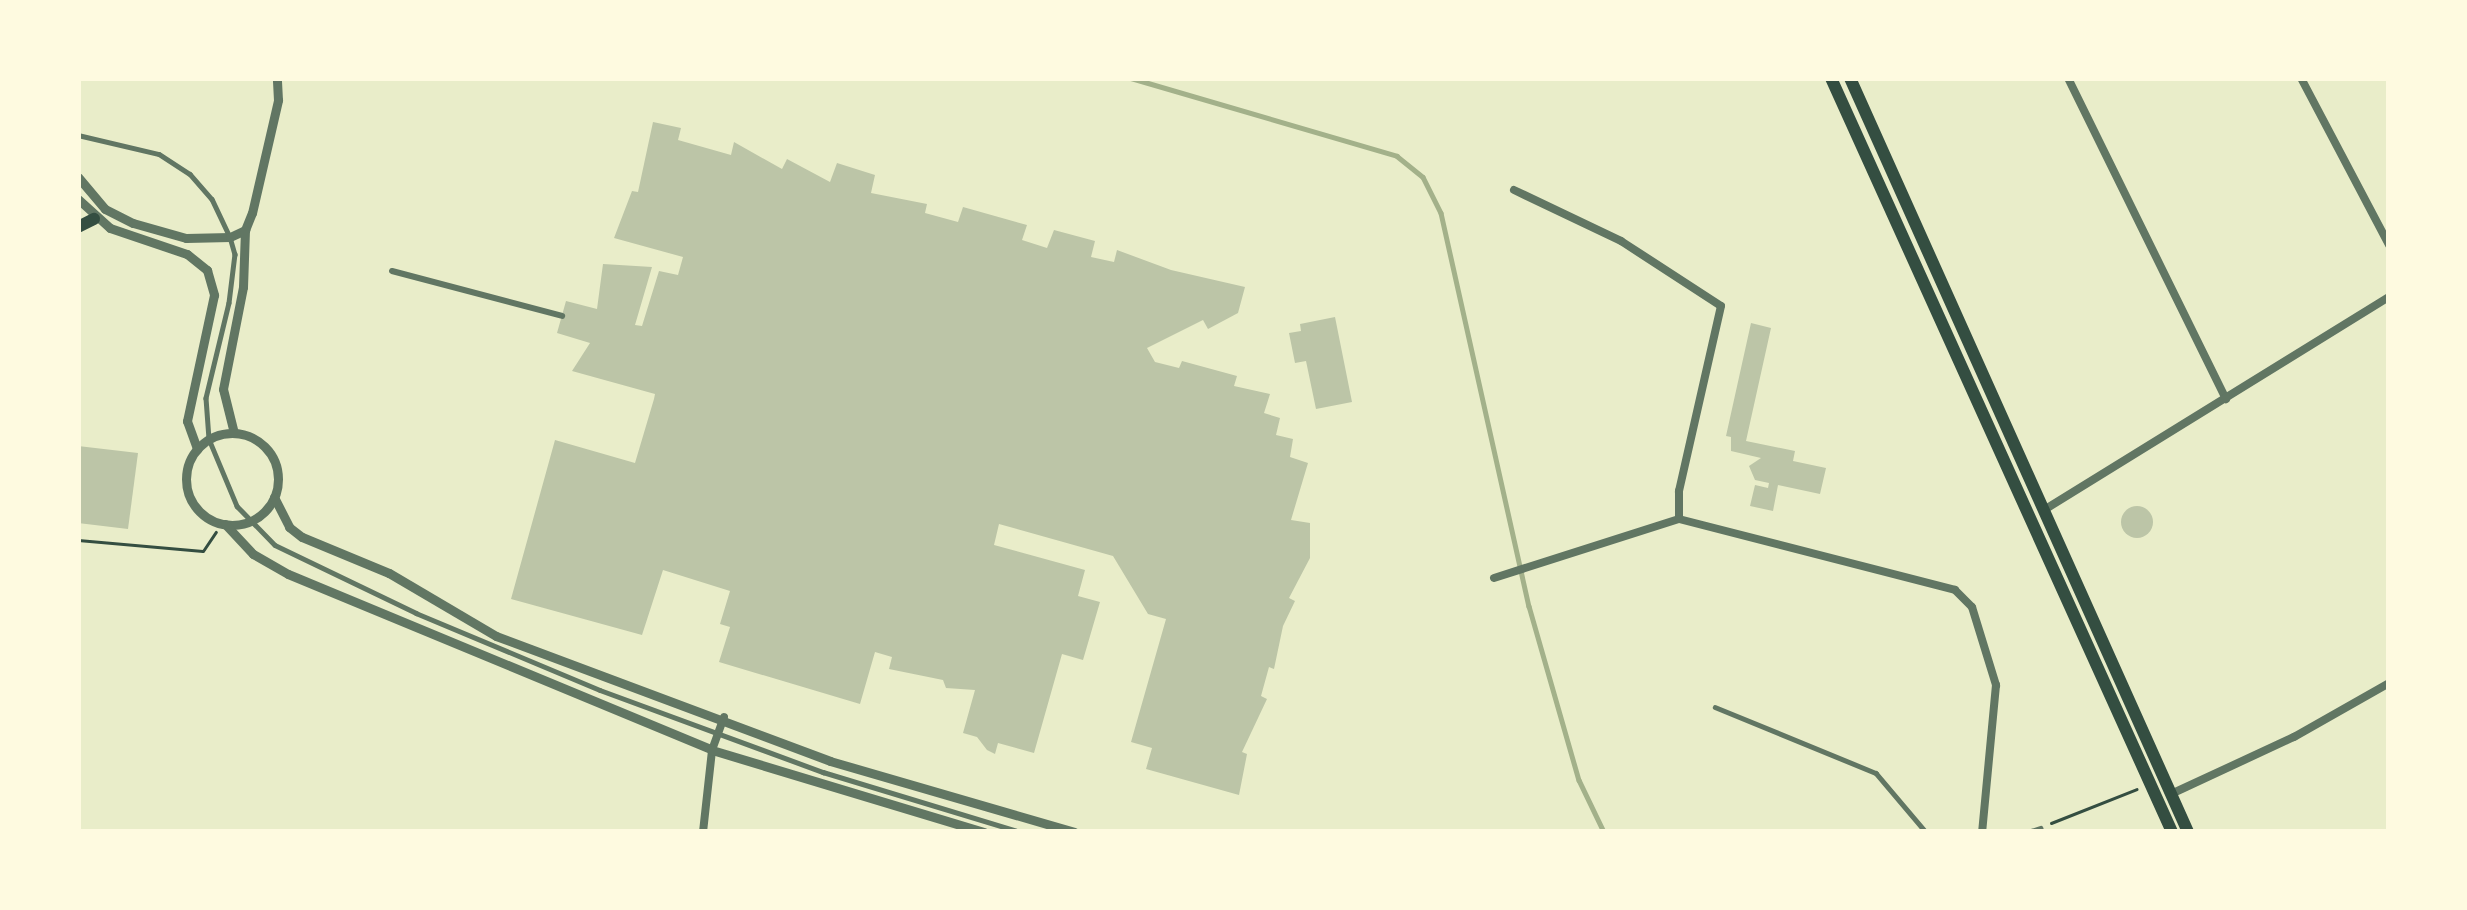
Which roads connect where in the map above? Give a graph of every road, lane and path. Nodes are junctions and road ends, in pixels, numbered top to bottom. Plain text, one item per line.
1 (280, 78) edge
2 (1831, 78) edge
3 (1850, 78) edge
4 (2068, 78) edge
5 (2301, 78) edge
6 (78, 135) edge
7 (78, 177) edge
8 (1514, 190) dead end
9 (78, 199) edge
10 (94, 219) junction
11 (78, 227) edge
12 (245, 230) junction
13 (230, 237) junction
14 (2389, 245) edge
15 (392, 271) dead end
16 (2389, 297) edge
17 (562, 316) dead end
18 (2226, 398) junction
19 (234, 433) junction
20 (209, 439) junction
21 (197, 449) junction
22 (274, 497) junction
23 (2042, 511) junction
24 (2028, 517) junction
25 (1679, 519) junction
26 (250, 521) junction
27 (224, 524) junction
28 (78, 540) edge
29 (1494, 578) dead end
30 (2389, 683) edge
31 (1714, 707) dead end
32 (724, 717) junction
33 (718, 732) junction
34 (712, 750) junction
35 (2150, 784) junction
36 (2171, 795) junction
37 (2040, 828) joint
38 (703, 832) edge
39 (984, 832) edge
40 (1021, 832) edge
41 (1074, 832) edge
42 (1926, 832) edge
43 (1982, 832) edge
44 (2028, 832) edge
45 (2172, 832) edge
46 (2188, 832) edge

1 - 12 street
2 - 24 main road
3 - 23 main road
4 - 18 street
5 - 14 street
6 - 13 lane
7 - 13 street
8 - 25 street
9 - 10 street
10 - 11 main road
10 - 21 street
12 - 13 street
12 - 19 street
13 - 20 lane
15 - 17 street
16 - 18 street
18 - 23 street
19 - 20 street
19 - 22 street
20 - 21 street
20 - 26 lane
21 - 27 street
22 - 26 street
22 - 32 street
23 - 24 main road
23 - 36 main road
24 - 35 main road
25 - 29 street
25 - 43 street
26 - 27 street
26 - 33 lane
27 - 28 path
27 - 34 street
30 - 36 street
31 - 42 lane
32 - 33 street
32 - 41 street
33 - 34 street
33 - 40 lane
34 - 38 street
34 - 39 street
35 - 37 path
35 - 45 main road
36 - 46 main road
37 - 44 lane

